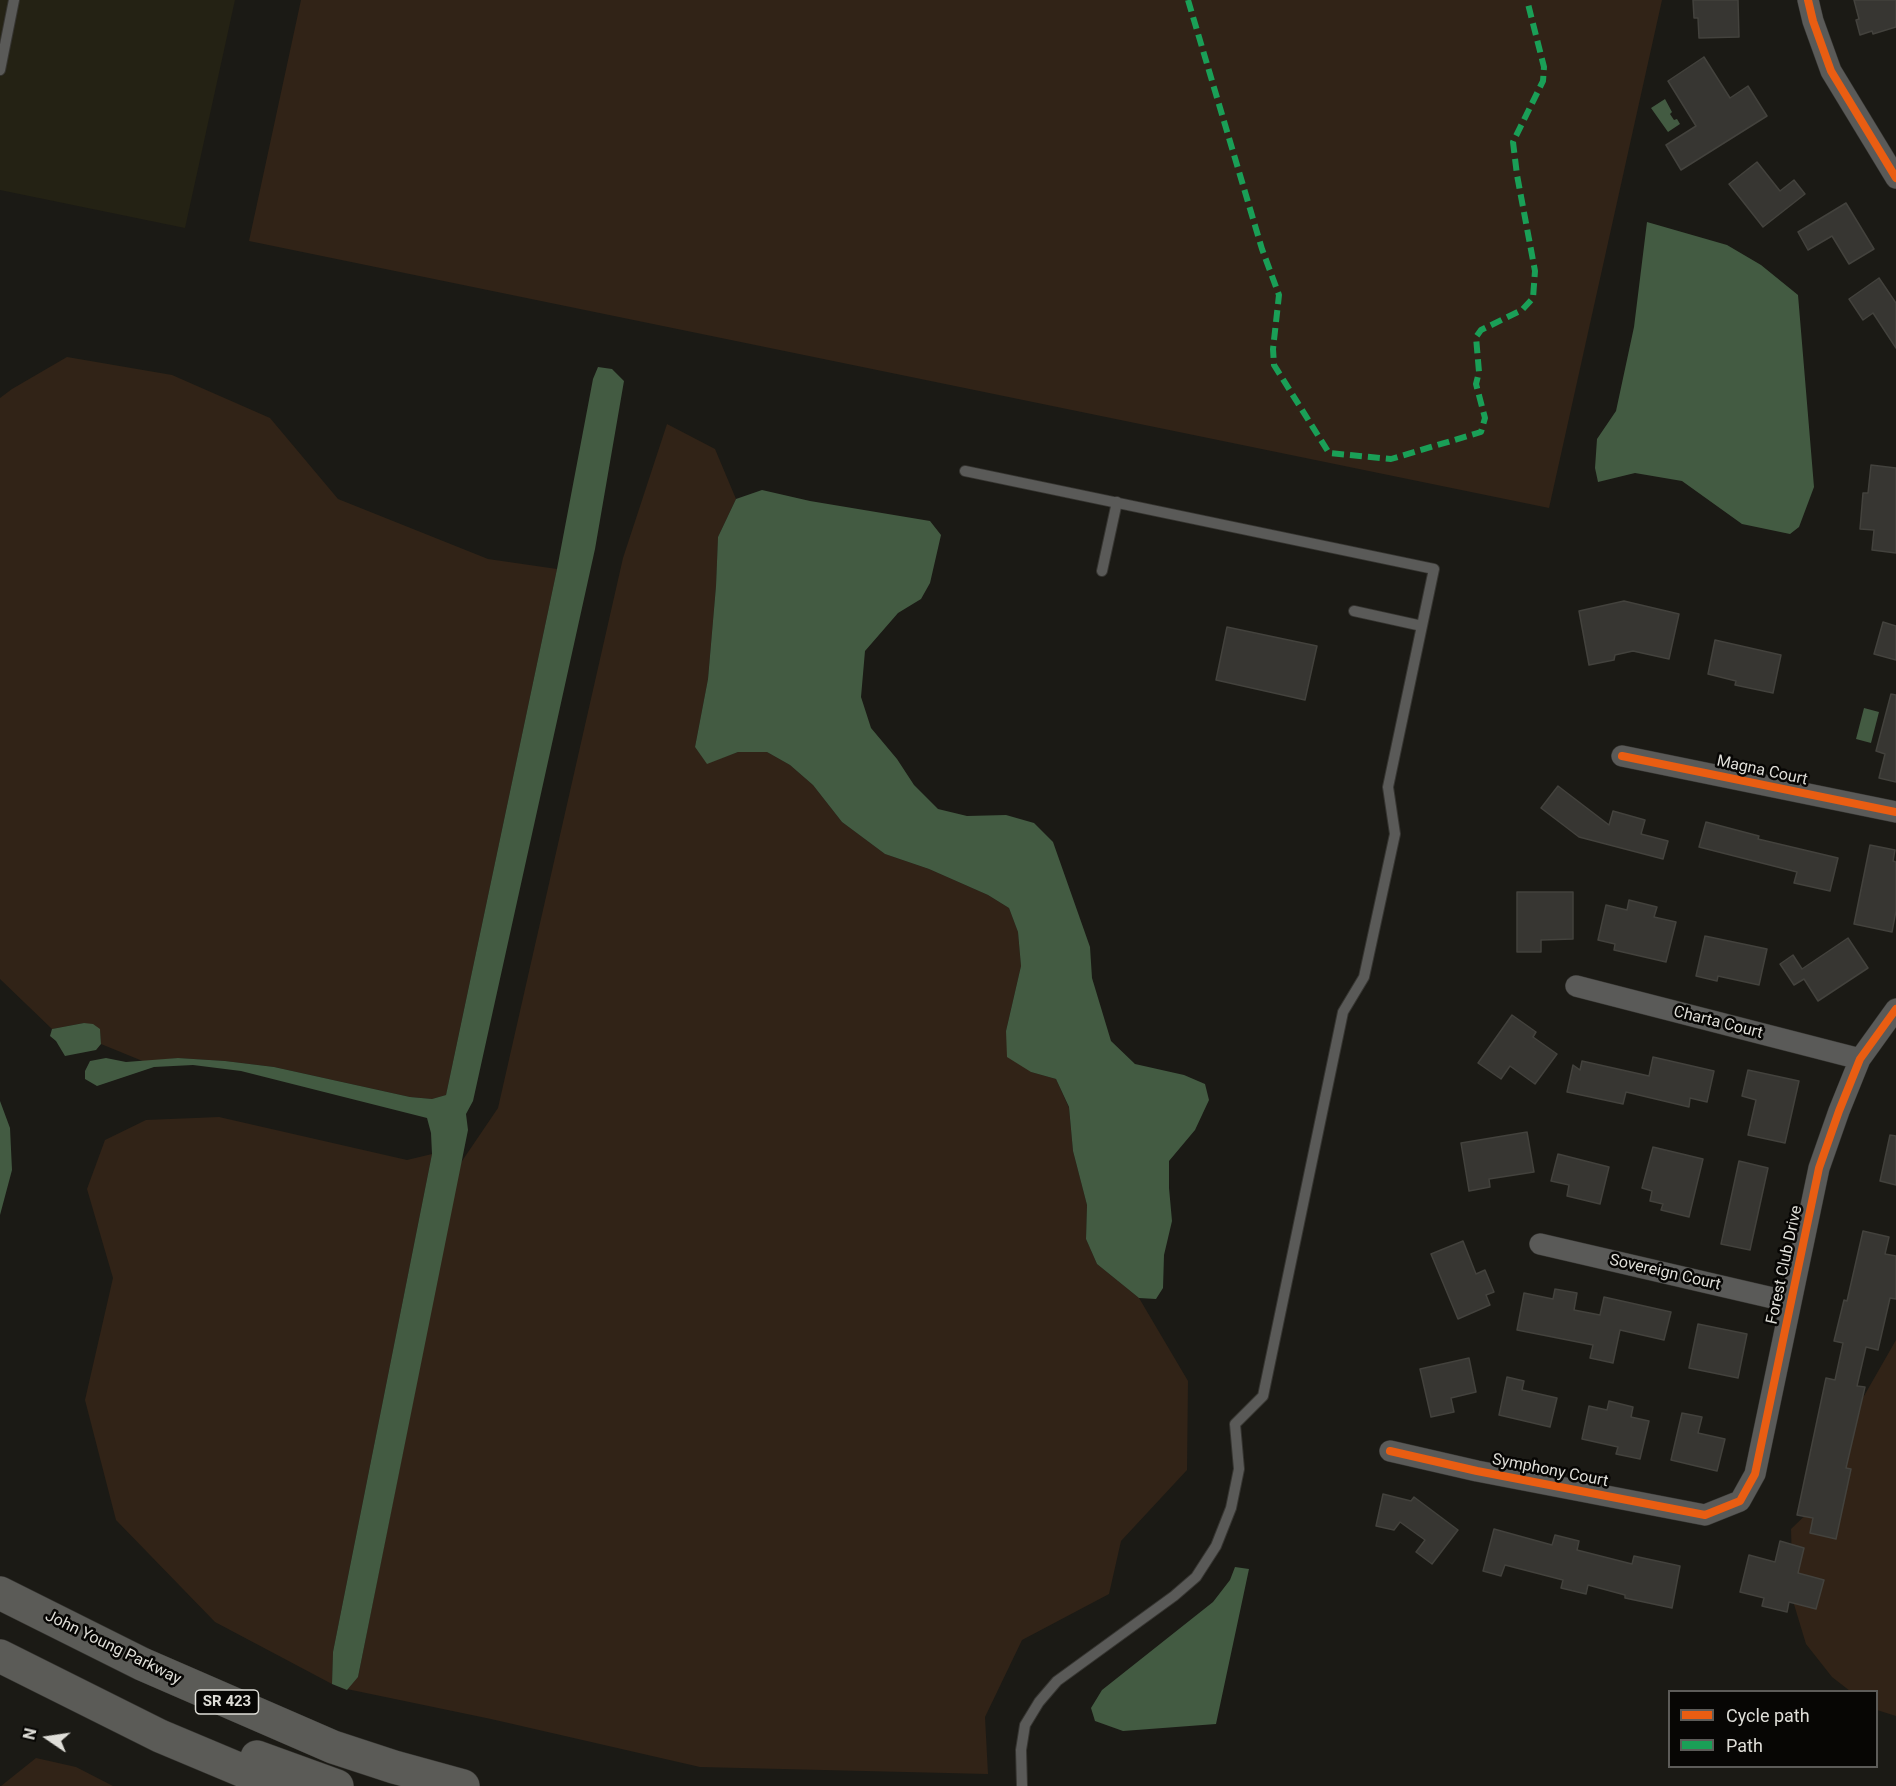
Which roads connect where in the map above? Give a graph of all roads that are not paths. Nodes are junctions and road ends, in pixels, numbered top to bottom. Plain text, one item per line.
1 (14, 0) edge
2 (1808, 0) edge
3 (0, 70) edge
4 (1896, 178) edge
5 (965, 471) dead end
6 (1117, 502) junction
7 (1102, 571) dead end
8 (1354, 611) dead end
9 (1422, 627) junction
10 (1622, 756) dead end
11 (1896, 812) edge
12 (1576, 986) dead end
13 (1896, 1009) edge
14 (1860, 1059) junction
15 (1540, 1244) dead end
16 (1791, 1302) junction
17 (1390, 1451) dead end
18 (1705, 1515) joint
19 (0, 1593) edge
20 (0, 1656) edge
21 (78, 1696) junction
22 (418, 1780) edge
23 (279, 1786) edge
24 (337, 1786) edge
25 (463, 1786) edge
26 (1022, 1786) edge

1 - 3 lane
2 - 4 street
5 - 6 lane
6 - 7 lane
6 - 9 lane
8 - 9 lane
9 - 26 lane
10 - 11 street, Magna Court
12 - 14 street, Charta Court
13 - 14 street, Forest Club Drive
14 - 16 street, Forest Club Drive
15 - 16 street, Sovereign Court
16 - 18 street, Forest Club Drive
17 - 18 street, Symphony Court
19 - 22 main road, John Young Parkway / SR 423
20 - 21 main road
21 - 23 main road
21 - 24 main road
22 - 25 main road, John Young Parkway / SR 423

